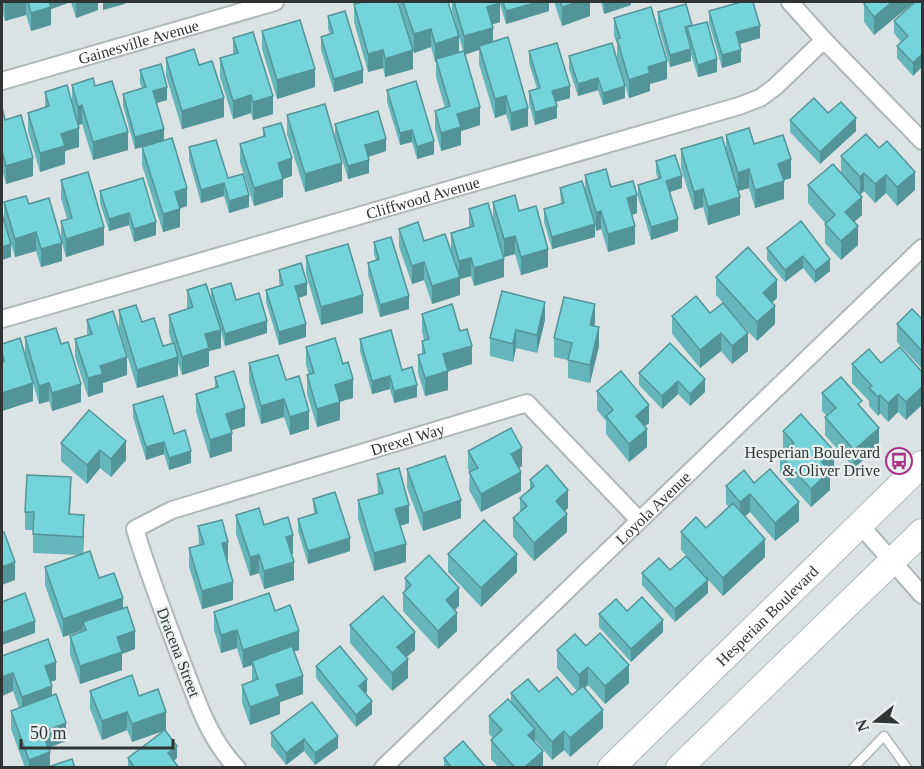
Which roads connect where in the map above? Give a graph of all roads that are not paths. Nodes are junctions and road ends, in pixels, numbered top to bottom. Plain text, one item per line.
1 (276, 2) edge
2 (790, 2) edge
3 (824, 40) junction
4 (2, 81) edge
5 (922, 141) edge
6 (922, 248) edge
7 (2, 319) edge
8 (922, 464) edge
9 (639, 520) junction
10 (860, 525) junction
11 (135, 529) joint
12 (922, 532) edge
13 (892, 561) junction
14 (922, 595) edge
15 (237, 768) edge
16 (383, 768) edge
17 (611, 768) edge
18 (679, 768) edge
19 (853, 768) edge
20 (907, 768) edge

1 - 4 street, Gainesville Avenue
2 - 3 street
3 - 5 street
3 - 7 street, Cliffwood Avenue
6 - 9 street, Loyola Avenue
8 - 10 main road, Hesperian Boulevard
9 - 11 street, Drexel Way
9 - 16 street, Loyola Avenue
10 - 13 street
10 - 17 main road, Hesperian Boulevard
11 - 15 street, Dracena Street
12 - 13 main road
13 - 14 street
13 - 18 main road
19 - 20 lane

